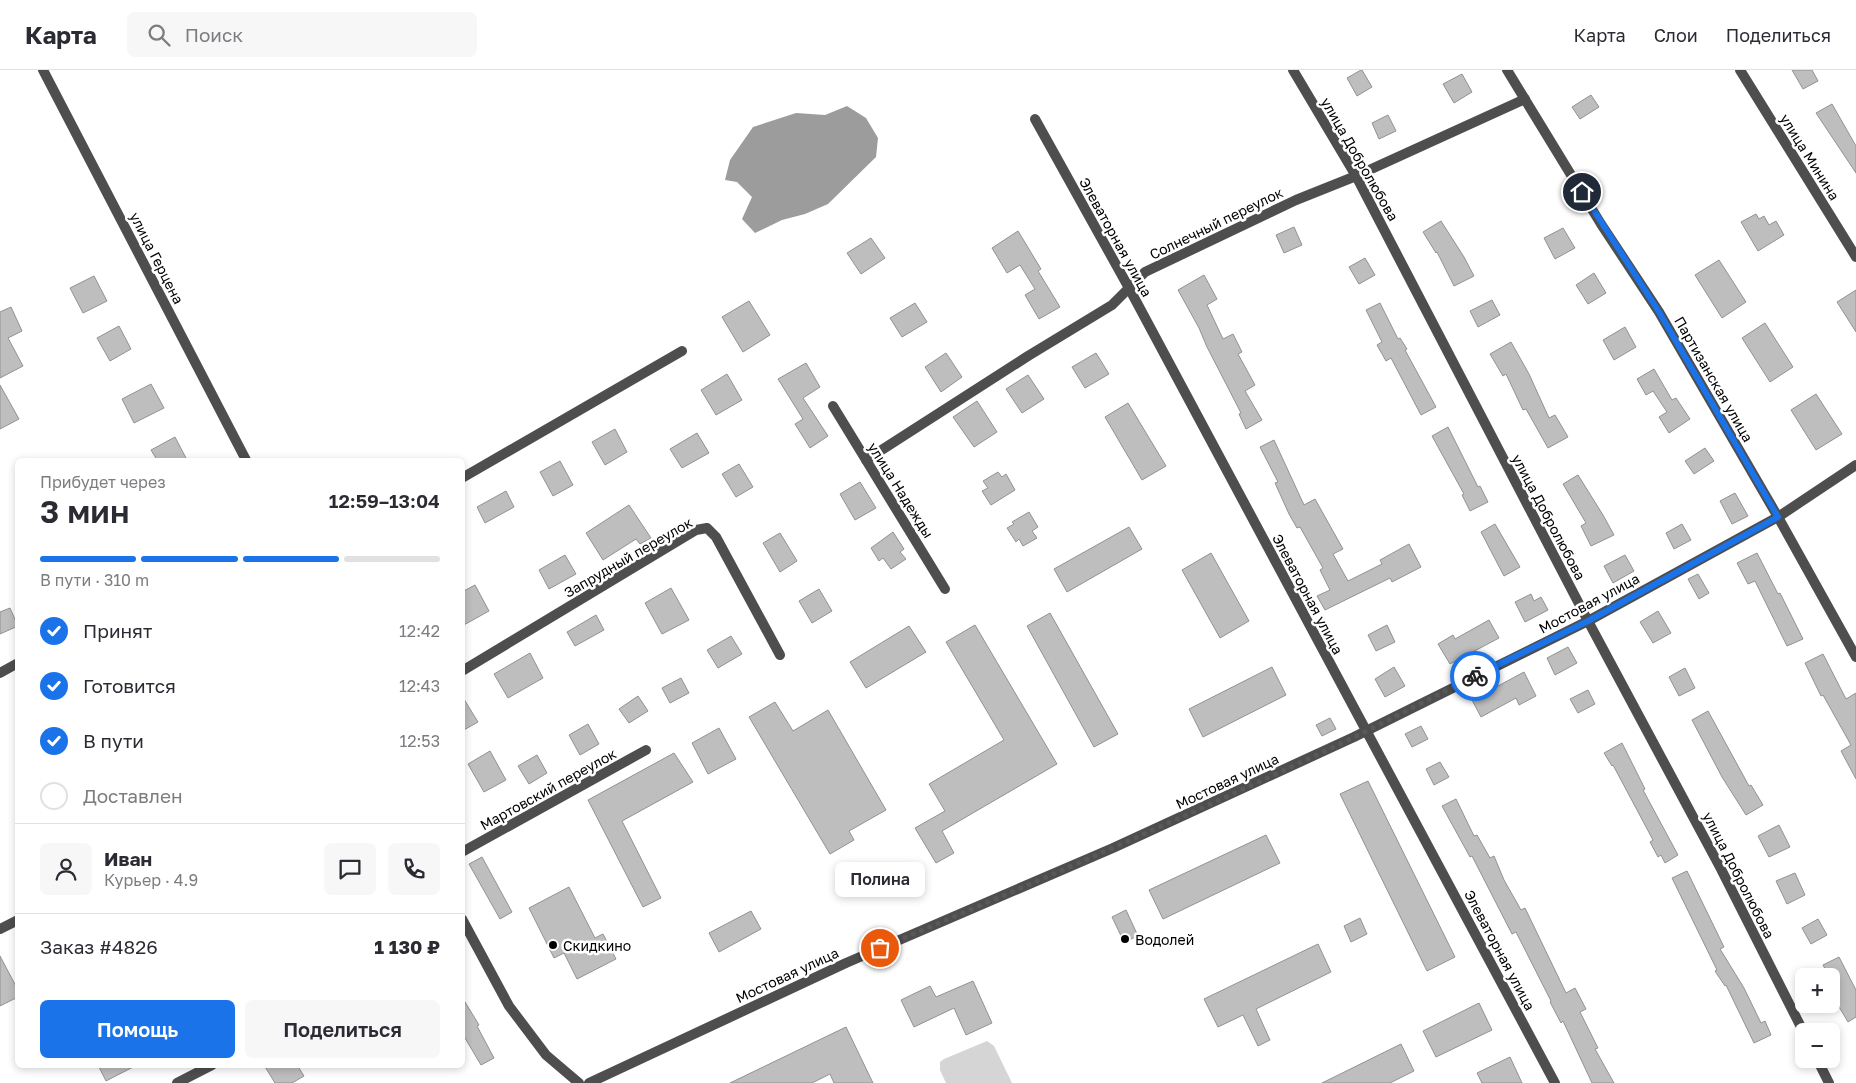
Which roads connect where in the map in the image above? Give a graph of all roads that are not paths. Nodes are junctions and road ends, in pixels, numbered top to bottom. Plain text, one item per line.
1 (43, 70) edge
2 (1292, 70) edge
3 (1506, 70) edge
4 (1740, 70) edge
5 (1525, 99) junction
6 (1035, 119) dead end
7 (1356, 176) junction
8 (1856, 257) edge
9 (1129, 288) junction
10 (682, 351) dead end
11 (833, 406) dead end
12 (245, 458) edge
13 (866, 460) junction
14 (1856, 465) edge
15 (465, 476) edge
16 (1778, 517) junction
17 (945, 589) dead end
18 (1588, 621) junction
19 (780, 655) dead end
20 (1856, 657) edge
21 (15, 666) edge
22 (465, 669) edge
23 (0, 673) edge
24 (1366, 730) junction
25 (646, 750) dead end
26 (465, 850) edge
27 (15, 921) edge
28 (0, 928) edge
29 (465, 932) edge
30 (1799, 1023) edge
31 (206, 1068) edge
32 (1822, 1068) edge
33 (177, 1083) edge
34 (579, 1083) edge
35 (588, 1083) edge
36 (1555, 1083) edge
37 (1829, 1083) edge

1 - 12 street, улица Герцена
2 - 7 street, улица Добролюбова
3 - 5 street, Партизанская улица
4 - 8 street, улица Минина
5 - 7 street, Солнечный переулок
5 - 16 street, Партизанская улица
6 - 9 street, Элеваторная улица
7 - 9 street, Солнечный переулок
7 - 18 street, улица Добролюбова
9 - 13 street, Солнечный переулок
9 - 24 street, Элеваторная улица
10 - 15 street
11 - 13 street, улица Надежды
13 - 17 street, улица Надежды
14 - 16 street, Мостовая улица
16 - 18 street, Мостовая улица
16 - 20 street, Партизанская улица
18 - 24 street, Мостовая улица
18 - 30 street, улица Добролюбова
19 - 22 street, Запрудный переулок
21 - 23 street
24 - 35 street, Мостовая улица
24 - 36 street, Элеваторная улица
25 - 26 street, Мартовский переулок
27 - 28 street
29 - 34 street
31 - 33 street
32 - 37 street

